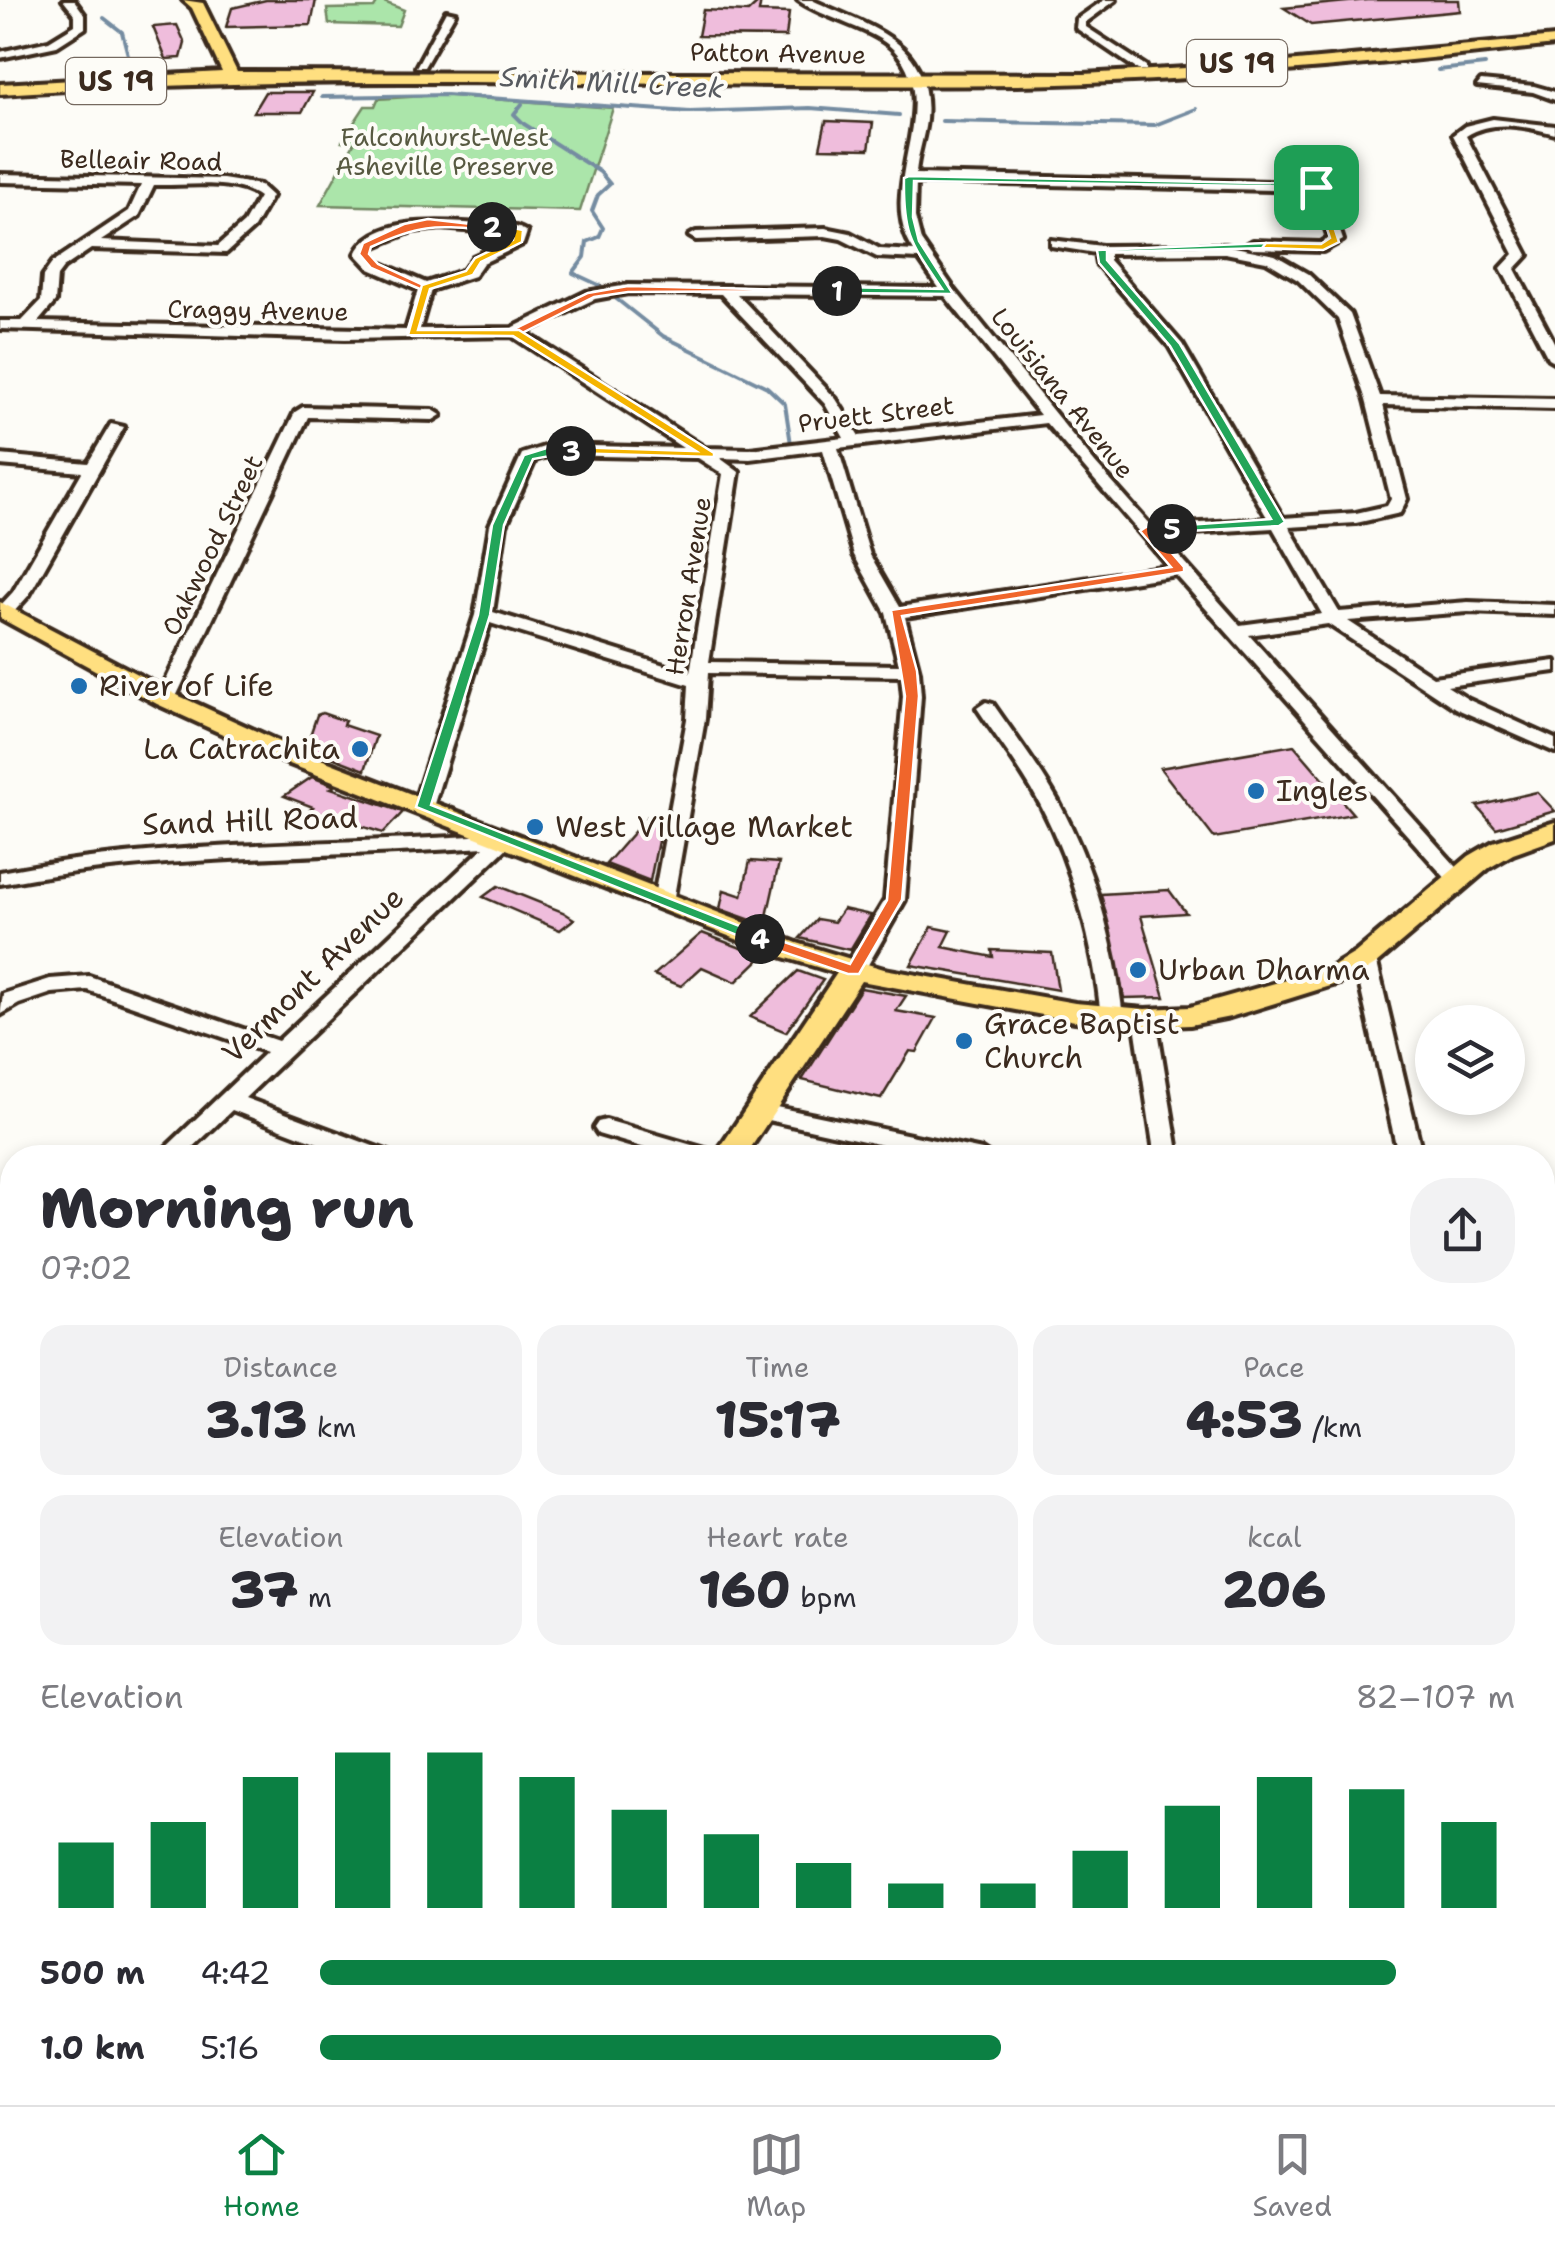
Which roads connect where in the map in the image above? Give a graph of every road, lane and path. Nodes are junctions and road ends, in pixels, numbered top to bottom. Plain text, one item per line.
1 (68, 0) edge
2 (190, 0) edge
3 (804, 0) edge
4 (1111, 0) edge
5 (450, 13) dead end
6 (1555, 37) edge
7 (0, 56) edge
8 (420, 65) junction
9 (1142, 68) junction
10 (230, 72) junction
11 (918, 76) junction
12 (0, 82) edge
13 (1481, 84) dead end
14 (0, 90) edge
15 (1555, 96) edge
16 (1555, 130) edge
17 (1309, 158) dead end
18 (0, 178) edge
19 (909, 178) junction
20 (148, 184) junction
21 (1316, 187) junction
22 (696, 236) dead end
23 (1056, 244) dead end
24 (92, 245) junction
25 (1225, 248) junction
26 (1102, 250) junction
27 (924, 255) junction
28 (425, 288) junction
29 (724, 289) junction
30 (949, 292) junction
31 (0, 324) edge
32 (26, 326) junction
33 (516, 332) junction
34 (412, 333) junction
35 (1555, 358) edge
36 (1374, 400) junction
37 (1555, 404) edge
38 (433, 415) dead end
39 (1049, 418) junction
40 (116, 427) dead end
41 (854, 441) junction
42 (829, 445) junction
43 (710, 455) junction
44 (0, 460) edge
45 (92, 468) junction
46 (1279, 522) junction
47 (1146, 531) junction
48 (1180, 570) junction
49 (2, 610) edge
50 (1555, 610) edge
51 (895, 613) junction
52 (484, 615) junction
53 (1335, 620) junction
54 (1234, 631) junction
55 (1555, 666) edge
56 (910, 671) junction
57 (698, 674) junction
58 (1426, 683) junction
59 (166, 699) junction
60 (986, 708) dead end
61 (1555, 746) edge
62 (423, 807) junction
63 (1555, 830) edge
64 (504, 840) junction
65 (0, 878) edge
66 (1456, 878) junction
67 (663, 902) junction
68 (1365, 959) junction
69 (854, 970) junction
70 (0, 1008) edge
71 (1112, 1017) junction
72 (1145, 1018) junction
73 (280, 1049) junction
74 (229, 1100) junction
75 (762, 1112) junction
76 (606, 1128) dead end
77 (181, 1145) edge
78 (347, 1145) edge
79 (664, 1145) edge
80 (738, 1145) edge
81 (920, 1145) edge
82 (1165, 1145) edge
83 (1408, 1145) edge

1 - 7 street
2 - 10 main road
3 - 11 street
4 - 9 street
5 - 8 street
6 - 9 main road, Patton Avenue / US 19
6 - 11 main road, Patton Avenue / US 19
8 - 10 main road, Patton Avenue / US 19
8 - 11 main road, Patton Avenue / US 19
9 - 11 main road, Patton Avenue / US 19
10 - 11 main road, Patton Avenue / US 19
10 - 12 main road, Patton Avenue / US 19
10 - 14 main road, Patton Avenue / US 19
11 - 19 street, Louisiana Avenue
13 - 15 street
16 - 35 street
17 - 21 street
18 - 20 street, Belleair Road
19 - 21 street
19 - 27 street, Louisiana Avenue
20 - 24 street
20 - 24 street, Belleair Road
21 - 25 street
22 - 27 street
23 - 26 street
24 - 32 street
25 - 26 street
25 - 36 street
26 - 46 street
27 - 30 street, Louisiana Avenue
28 - 28 street
28 - 34 street
29 - 30 street
29 - 33 street
29 - 41 street
30 - 39 street, Louisiana Avenue
31 - 32 street, Craggy Avenue
32 - 34 street, Craggy Avenue
33 - 34 street, Craggy Avenue
33 - 43 street, Herron Avenue
36 - 37 street
36 - 46 street
38 - 59 street, Oakwood Street
39 - 41 street, Pruett Street
39 - 47 street, Louisiana Avenue
40 - 45 street
41 - 42 street, Pruett Street
42 - 43 street, Pruett Street
42 - 51 street
43 - 52 street, Pruett Street
43 - 57 street, Herron Avenue
44 - 45 street
45 - 49 street
46 - 47 street
46 - 53 street
47 - 48 street, Louisiana Avenue
48 - 51 street
48 - 54 street, Louisiana Avenue
49 - 59 main road
50 - 53 street
51 - 56 street
52 - 57 street
52 - 62 street
53 - 54 street
53 - 58 street
54 - 66 street, Louisiana Avenue
55 - 58 street
56 - 57 street
56 - 69 street
57 - 67 street, Herron Avenue
58 - 61 street
59 - 62 main road
60 - 71 street
62 - 64 main road
63 - 66 main road
64 - 65 street, Sand Hill Road
64 - 67 main road
64 - 73 street, Vermont Avenue
66 - 68 main road
67 - 69 main road
68 - 72 main road
68 - 83 street
69 - 71 main road
69 - 75 main road
70 - 73 street
71 - 72 main road
72 - 82 street
73 - 74 street, Vermont Avenue
74 - 77 street, Vermont Avenue
74 - 78 street
75 - 80 main road
75 - 81 street
76 - 79 street

